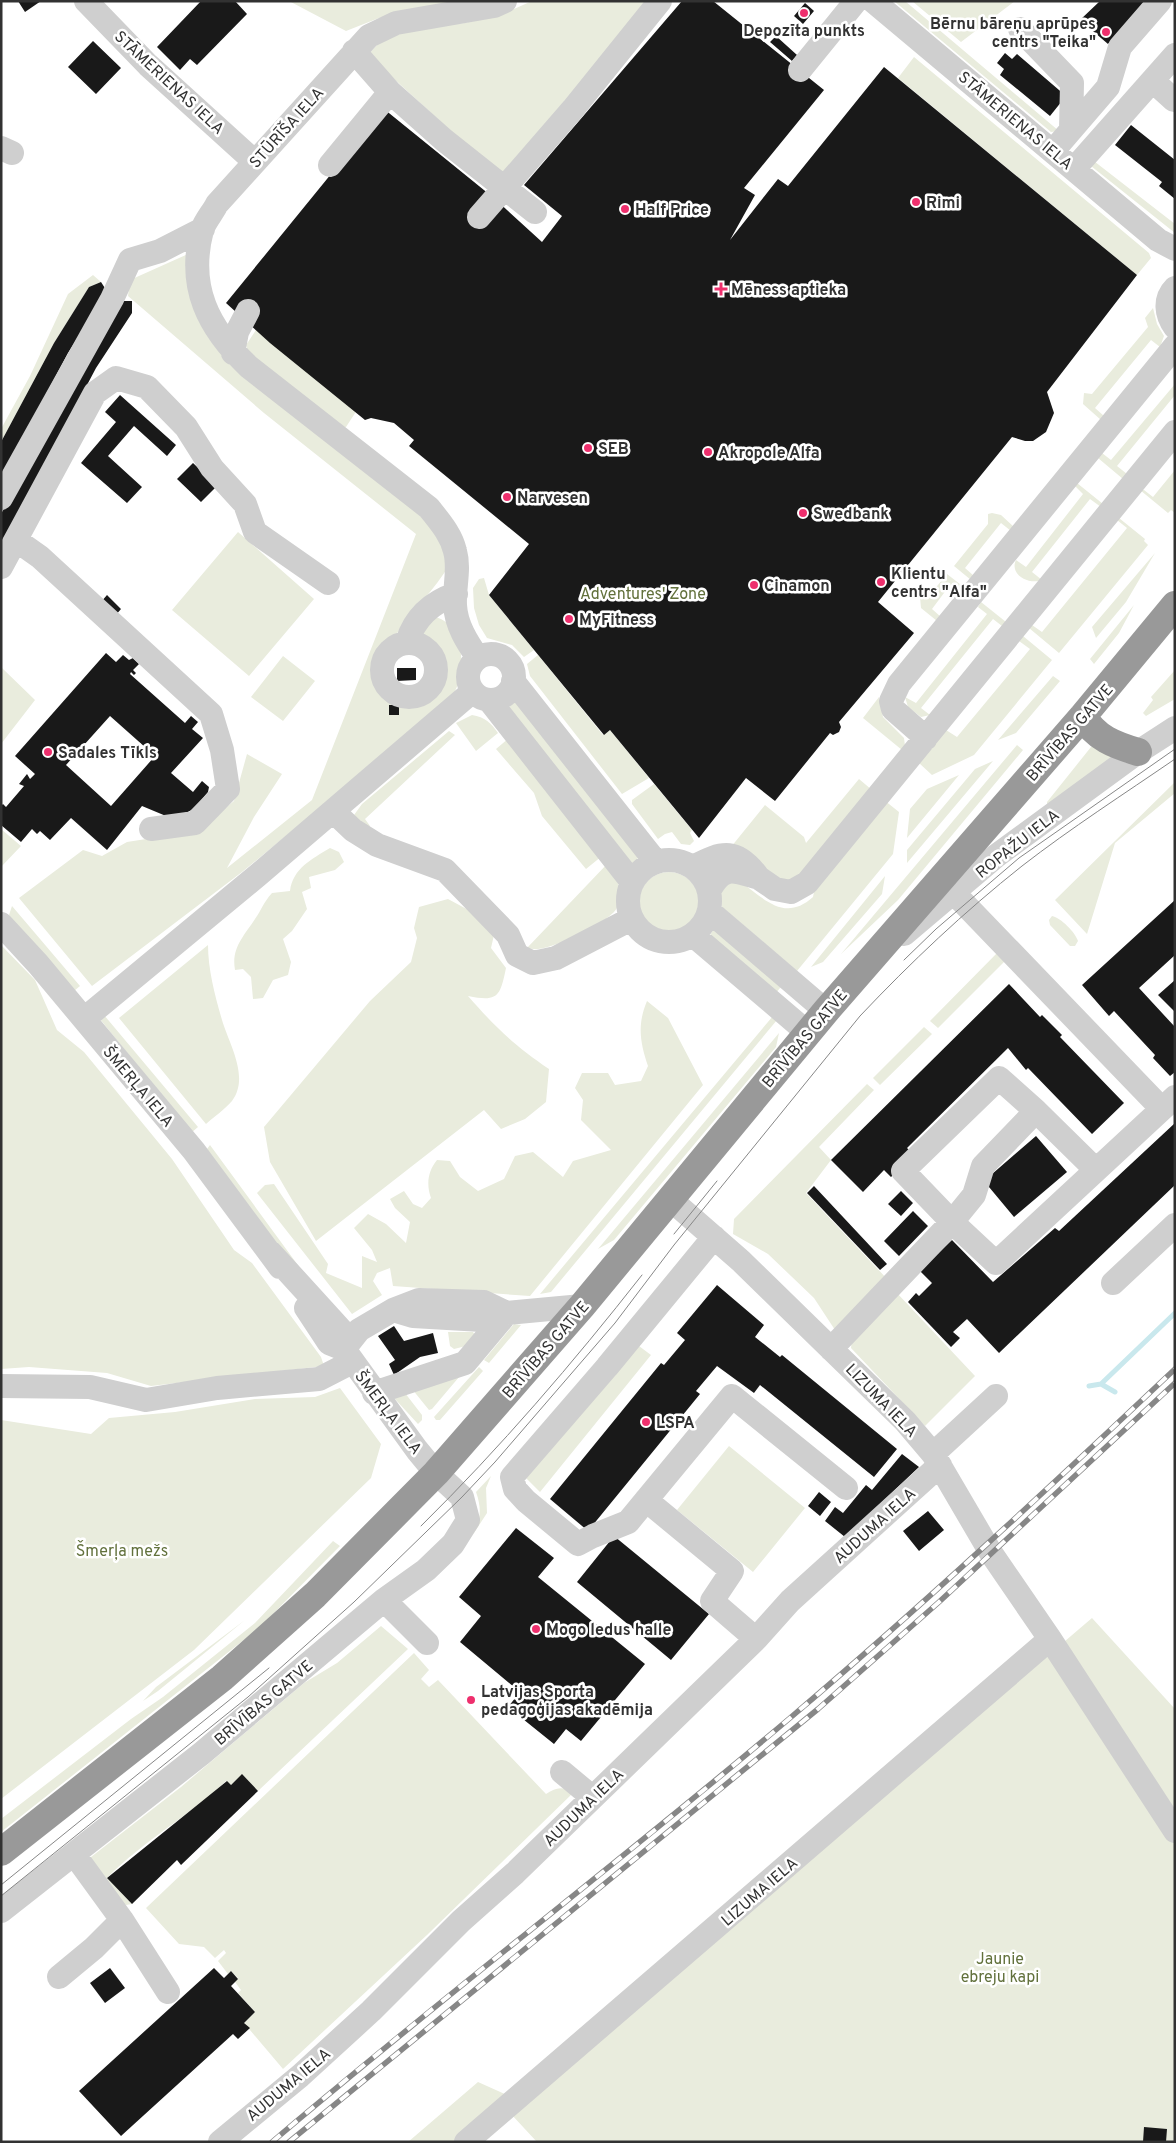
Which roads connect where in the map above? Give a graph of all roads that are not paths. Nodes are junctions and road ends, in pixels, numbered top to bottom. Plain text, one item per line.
1 (86, 1) edge
2 (505, 1) edge
3 (660, 1) edge
4 (856, 1) edge
5 (873, 1) edge
6 (1160, 1) edge
7 (1020, 29) dead end
8 (354, 51) junction
9 (1175, 54) edge
10 (800, 70) dead end
11 (1153, 81) junction
12 (390, 92) junction
13 (1174, 100) edge
14 (1071, 130) junction
15 (1053, 151) junction
16 (255, 162) junction
17 (330, 165) dead end
18 (1074, 168) junction
19 (505, 190) junction
20 (535, 212) dead end
21 (479, 217) dead end
22 (203, 229) junction
23 (1166, 244) edge
24 (1175, 263) edge
25 (1175, 288) edge
26 (248, 311) dead end
27 (1175, 327) edge
28 (1175, 346) edge
29 (233, 353) junction
30 (1175, 432) edge
31 (1, 498) edge
32 (16, 540) junction
33 (1, 567) edge
34 (328, 583) dead end
35 (456, 594) junction
36 (1175, 605) edge
37 (407, 642) dead end
38 (478, 658) junction
39 (514, 681) junction
40 (481, 696) junction
41 (1083, 716) junction
42 (1173, 733) edge
43 (926, 738) junction
44 (1138, 752) junction
45 (333, 811) junction
46 (151, 829) dead end
47 (656, 862) junction
48 (693, 867) junction
49 (759, 878) junction
50 (632, 882) junction
51 (954, 893) junction
52 (709, 900) junction
53 (631, 919) junction
54 (1, 924) edge
55 (693, 935) junction
56 (865, 966) junction
57 (826, 1010) junction
58 (84, 1019) junction
59 (808, 1033) junction
60 (1169, 1103) edge
61 (1036, 1111) junction
62 (1096, 1170) junction
63 (670, 1199) junction
64 (952, 1222) junction
65 (1175, 1225) edge
66 (714, 1237) junction
67 (1113, 1283) dead end
68 (582, 1306) junction
69 (507, 1313) junction
70 (831, 1349) junction
71 (348, 1355) junction
72 (1, 1386) edge
73 (374, 1393) junction
74 (996, 1396) dead end
75 (936, 1460) junction
76 (436, 1474) junction
77 (846, 1488) dead end
78 (646, 1500) junction
79 (384, 1600) junction
80 (756, 1639) junction
81 (1050, 1639) junction
82 (426, 1643) dead end
83 (562, 1772) dead end
84 (592, 1797) junction
85 (1175, 1831) edge
86 (1, 1852) edge
87 (74, 1854) junction
88 (1, 1911) edge
89 (122, 1920) junction
90 (59, 1977) dead end
91 (168, 1992) dead end
92 (220, 2142) edge
93 (466, 2142) edge

1 - 16 street, STĀMERIENAS IELA
2 - 8 street, STŪRĪŠA IELA
3 - 19 street
4 - 10 street
5 - 15 street, STĀMERIENAS IELA
6 - 14 street
7 - 14 street
8 - 12 street
8 - 16 street, STŪRĪŠA IELA
9 - 11 street
11 - 13 street
11 - 18 street
12 - 17 street
12 - 19 street
14 - 15 street
15 - 18 street, STĀMERIENAS IELA
16 - 22 street, STŪRĪŠA IELA
18 - 23 street, STĀMERIENAS IELA
19 - 20 street
19 - 21 street
22 - 29 street, STŪRĪŠA IELA
22 - 31 street
23 - 24 street, STĀMERIENAS IELA
25 - 27 street
26 - 29 street
28 - 43 street
29 - 35 street, STŪRĪŠA IELA
30 - 43 street
32 - 33 street
32 - 34 street
32 - 46 street
35 - 37 street
35 - 38 street, STŪRĪŠA IELA
36 - 41 highway, BRĪVĪBAS GATVE
38 - 39 street
38 - 40 street
39 - 40 street
39 - 47 street
40 - 45 street
40 - 50 street
41 - 44 highway
41 - 56 highway, BRĪVĪBAS GATVE
42 - 44 street, ROPAŽU IELA
43 - 49 street
44 - 51 street, ROPAŽU IELA
45 - 53 street
45 - 58 street
47 - 48 street
47 - 50 street
48 - 49 street
48 - 52 street
49 - 52 street
50 - 53 street
51 - 56 street, ROPAŽU IELA
51 - 60 street
52 - 55 street
52 - 57 street
53 - 55 street
54 - 58 street, ŠMERĻA IELA
55 - 59 street
56 - 57 highway, BRĪVĪBAS GATVE
57 - 59 highway, BRĪVĪBAS GATVE
58 - 71 street, ŠMERĻA IELA
59 - 63 highway, BRĪVĪBAS GATVE
60 - 62 street
61 - 62 street
61 - 64 street
61 - 64 street
62 - 64 street
63 - 66 street, LIZUMA IELA
63 - 68 highway, BRĪVĪBAS GATVE
64 - 70 street
65 - 67 street
66 - 70 street, LIZUMA IELA
66 - 78 street
68 - 69 street
68 - 76 highway, BRĪVĪBAS GATVE
69 - 71 street
69 - 73 street
70 - 75 street, LIZUMA IELA
71 - 72 street
71 - 73 street, ŠMERĻA IELA
73 - 76 street, ŠMERĻA IELA
74 - 75 street, AUDUMA IELA
75 - 80 street, AUDUMA IELA
75 - 81 street, LIZUMA IELA
76 - 79 street, BRĪVĪBAS GATVE
76 - 86 highway, BRĪVĪBAS GATVE
77 - 78 street
78 - 80 street
79 - 82 street
79 - 87 street, BRĪVĪBAS GATVE
80 - 84 street, AUDUMA IELA
81 - 85 street, LIZUMA IELA
81 - 93 street, LIZUMA IELA
83 - 84 street
84 - 92 street, AUDUMA IELA
87 - 88 street, BRĪVĪBAS GATVE
87 - 89 street
89 - 90 street
89 - 91 street

